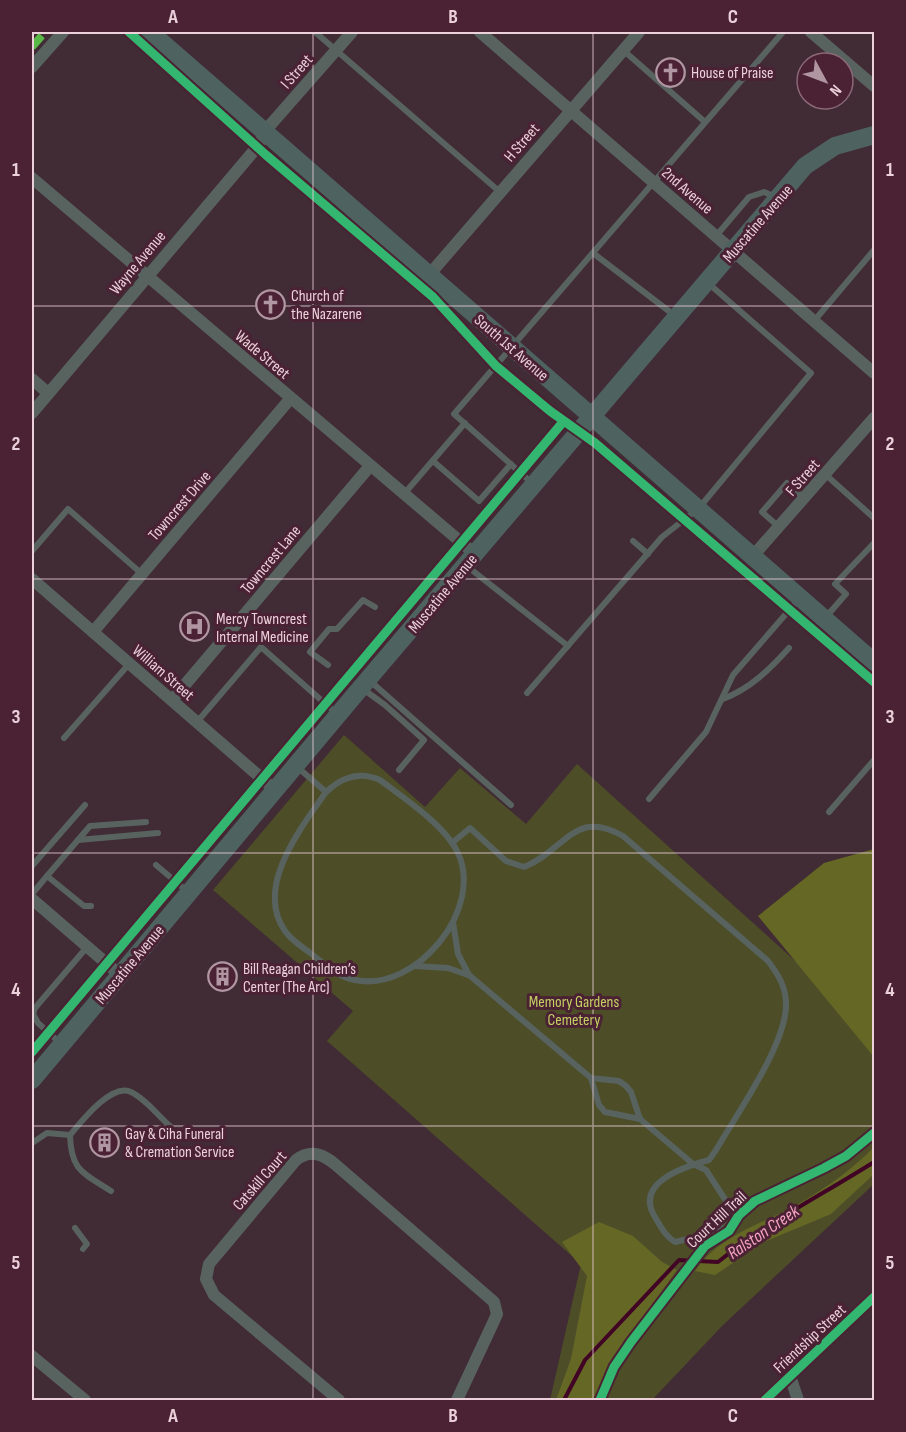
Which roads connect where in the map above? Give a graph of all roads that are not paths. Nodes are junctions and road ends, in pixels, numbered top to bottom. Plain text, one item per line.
1 (63, 32) edge
2 (150, 32) edge
3 (315, 32) edge
4 (352, 32) edge
5 (639, 32) edge
6 (783, 32) edge
7 (811, 32) edge
8 (489, 34) edge
9 (336, 50) junction
10 (623, 50) junction
11 (32, 67) edge
12 (874, 86) edge
13 (571, 110) junction
14 (705, 122) junction
15 (265, 131) junction
16 (874, 135) edge
17 (32, 178) edge
18 (654, 182) junction
19 (500, 192) junction
20 (778, 198) junction
21 (716, 236) junction
22 (874, 250) edge
23 (733, 251) junction
24 (593, 254) junction
25 (429, 275) junction
26 (146, 277) junction
27 (706, 282) junction
28 (676, 317) junction
29 (814, 321) junction
30 (512, 347) junction
31 (874, 374) edge
32 (32, 379) edge
33 (48, 393) junction
34 (290, 399) junction
35 (32, 413) edge
36 (592, 416) junction
37 (874, 418) edge
38 (465, 423) junction
39 (433, 461) junction
40 (511, 464) junction
41 (370, 466) junction
42 (826, 475) junction
43 (534, 484) junction
44 (404, 495) junction
45 (806, 499) junction
46 (699, 508) junction
47 (874, 518) edge
48 (780, 527) junction
49 (633, 542) dead end
50 (874, 543) edge
51 (32, 551) edge
52 (648, 554) junction
53 (753, 556) junction
54 (470, 559) junction
55 (142, 574) junction
56 (32, 579) edge
57 (800, 597) junction
58 (375, 607) dead end
59 (825, 618) junction
60 (93, 632) junction
61 (568, 646) junction
62 (789, 648) dead end
63 (874, 662) edge
64 (129, 664) junction
65 (328, 665) dead end
66 (365, 684) junction
67 (527, 693) dead end
68 (722, 699) junction
69 (171, 700) junction
70 (338, 715) junction
71 (196, 722) junction
72 (64, 738) dead end
73 (874, 760) edge
74 (295, 766) junction
75 (399, 770) dead end
76 (275, 790) junction
77 (326, 792) junction
78 (649, 798) dead end
79 (85, 805) dead end
80 (511, 805) dead end
81 (829, 812) dead end
82 (146, 822) dead end
83 (158, 833) dead end
84 (78, 840) junction
85 (452, 843) junction
86 (156, 865) dead end
87 (32, 866) edge
88 (47, 876) junction
89 (189, 892) junction
90 (32, 894) edge
91 (32, 899) edge
92 (91, 906) dead end
93 (453, 922) junction
94 (87, 947) junction
95 (415, 966) junction
96 (120, 975) junction
97 (469, 975) junction
98 (62, 1044) junction
99 (591, 1078) junction
100 (32, 1080) edge
101 (640, 1119) junction
102 (170, 1126) dead end
103 (70, 1135) junction
104 (32, 1143) edge
105 (693, 1164) junction
106 (111, 1191) dead end
107 (75, 1228) dead end
108 (83, 1249) dead end
109 (874, 1297) edge
110 (32, 1356) edge
111 (790, 1376) junction
112 (85, 1401) edge
113 (339, 1401) edge
114 (457, 1401) edge
115 (765, 1401) edge
116 (798, 1401) edge

1 - 11 street
2 - 15 main road, South 1st Avenue
3 - 9 lane
4 - 9 street, I Street
5 - 10 street, H Street
6 - 14 lane
7 - 12 street
8 - 13 street, 2nd Avenue
9 - 15 street, I Street
9 - 19 lane
10 - 13 street, H Street
10 - 14 lane
13 - 18 street, 2nd Avenue
13 - 19 street, H Street
14 - 18 lane
15 - 25 main road, South 1st Avenue
15 - 26 street, Wayne Avenue
16 - 20 main road, Muscatine Avenue
17 - 26 street, Wade Street
18 - 21 street, 2nd Avenue
18 - 24 lane
19 - 25 street, H Street
20 - 21 lane
20 - 23 main road, Muscatine Avenue
21 - 23 street, 2nd Avenue
22 - 29 lane
23 - 27 main road, Muscatine Avenue
23 - 29 street, 2nd Avenue
24 - 28 lane
24 - 30 lane
25 - 30 main road, South 1st Avenue
26 - 33 street, Wayne Avenue
26 - 34 street, Wade Street
27 - 28 main road, Muscatine Avenue
27 - 46 lane
28 - 36 main road, Muscatine Avenue
29 - 31 street, 2nd Avenue
30 - 36 main road, South 1st Avenue
30 - 38 lane
32 - 33 street
33 - 35 street, Wayne Avenue
34 - 41 street, Wade Street
34 - 55 street, Towncrest Drive
36 - 43 main road, Muscatine Avenue
36 - 46 main road, South 1st Avenue
37 - 42 street, F Street
38 - 39 lane
38 - 40 lane
39 - 40 lane
39 - 44 lane
40 - 43 lane
41 - 44 street, Wade Street
41 - 69 street, Towncrest Lane
42 - 45 street, F Street
42 - 47 lane
43 - 54 main road, Muscatine Avenue
44 - 54 street, Wade Street
45 - 48 street, F Street
45 - 48 lane
46 - 52 lane
46 - 53 main road, South 1st Avenue
48 - 53 street, F Street
49 - 52 lane
50 - 59 lane
51 - 55 lane
52 - 61 lane
53 - 57 main road, South 1st Avenue
54 - 61 lane
54 - 66 main road, Muscatine Avenue
55 - 60 street, Towncrest Drive
56 - 60 street, William Street
57 - 59 main road, South 1st Avenue
57 - 68 lane
58 - 65 lane
59 - 63 main road, South 1st Avenue
60 - 64 street, William Street
61 - 67 lane
62 - 68 lane
64 - 69 street, William Street
64 - 72 lane
66 - 70 main road, Muscatine Avenue
66 - 75 lane
66 - 80 lane
68 - 78 lane
69 - 71 street, William Street
70 - 71 lane
70 - 74 main road, Muscatine Avenue
71 - 76 street, William Street
73 - 81 lane
74 - 76 main road, Muscatine Avenue
74 - 77 lane
76 - 89 main road, Muscatine Avenue
77 - 85 lane
77 - 95 lane
79 - 87 lane
82 - 84 lane
83 - 84 lane
84 - 88 lane
85 - 93 lane
85 - 105 lane
86 - 89 lane
88 - 90 lane
88 - 92 lane
89 - 96 main road, Muscatine Avenue
91 - 94 street
93 - 95 lane
93 - 97 lane
94 - 96 street
94 - 98 lane
95 - 97 lane
96 - 98 main road, Muscatine Avenue
97 - 99 lane
98 - 100 main road, Muscatine Avenue
99 - 101 lane
99 - 101 lane
101 - 105 lane
102 - 103 lane
103 - 104 lane
103 - 106 lane
105 - 105 lane
107 - 108 lane
109 - 111 street, Friendship Street
110 - 112 street
111 - 115 street, Friendship Street
111 - 116 street
113 - 114 street, Catskill Court

